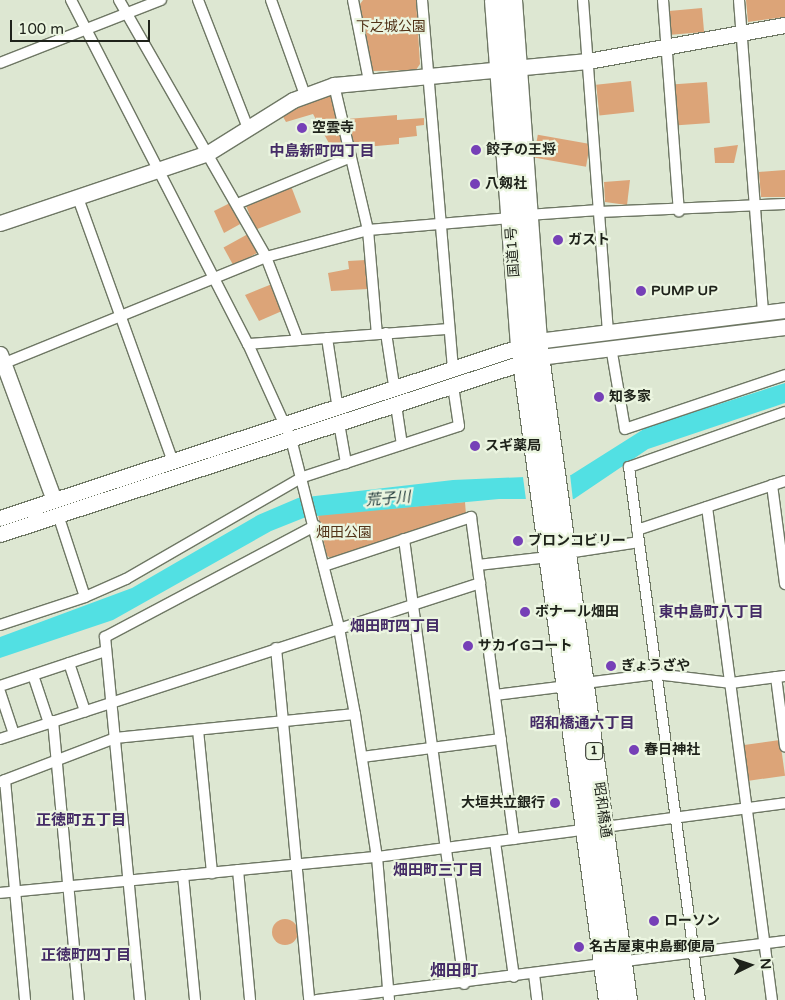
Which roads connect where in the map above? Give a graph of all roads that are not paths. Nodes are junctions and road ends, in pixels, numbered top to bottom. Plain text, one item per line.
1 (71, 0) edge
2 (120, 0) edge
3 (161, 0) edge
4 (198, 0) edge
5 (272, 0) edge
6 (353, 0) edge
7 (422, 0) edge
8 (494, 0) edge
9 (512, 0) edge
10 (583, 0) edge
11 (663, 0) edge
12 (739, 0) edge
13 (127, 13) junction
14 (785, 25) edge
15 (88, 28) junction
16 (742, 33) junction
17 (667, 47) junction
18 (588, 61) junction
19 (0, 63) edge
20 (508, 67) junction
21 (428, 75) junction
22 (369, 81) junction
23 (334, 85) junction
24 (305, 95) junction
25 (248, 128) junction
26 (208, 153) junction
27 (351, 157) junction
28 (160, 172) junction
29 (78, 198) junction
30 (237, 204) junction
31 (785, 204) edge
32 (755, 206) junction
33 (599, 211) junction
34 (679, 211) junction
35 (519, 216) junction
36 (0, 223) edge
37 (438, 223) junction
38 (368, 230) junction
39 (266, 257) junction
40 (213, 277) junction
41 (785, 310) edge
42 (763, 313) junction
43 (120, 315) junction
44 (785, 327) edge
45 (446, 328) junction
46 (608, 331) junction
47 (381, 334) junction
48 (328, 338) junction
49 (298, 340) junction
50 (248, 344) junction
51 (611, 348) junction
52 (530, 352) junction
53 (1, 361) edge
54 (453, 366) junction
55 (785, 375) edge
56 (394, 385) junction
57 (453, 386) junction
58 (338, 403) junction
59 (396, 405) junction
60 (785, 412) edge
61 (285, 420) junction
62 (340, 423) junction
63 (291, 438) junction
64 (402, 444) junction
65 (172, 459) junction
66 (346, 463) junction
67 (303, 477) junction
68 (785, 481) edge
69 (772, 485) junction
70 (54, 500) junction
71 (551, 502) joint
72 (707, 506) junction
73 (58, 515) junction
74 (0, 518) edge
75 (314, 523) junction
76 (637, 530) junction
77 (0, 534) edge
78 (404, 539) junction
79 (639, 542) junction
80 (558, 555) junction
81 (478, 565) junction
82 (324, 566) junction
83 (480, 582) junction
84 (785, 584) edge
85 (85, 597) junction
86 (412, 605) junction
87 (0, 625) edge
88 (339, 628) junction
89 (276, 648) junction
90 (105, 651) junction
91 (69, 663) junction
92 (656, 674) junction
93 (33, 675) junction
94 (780, 676) edge
95 (731, 683) junction
96 (576, 684) junction
97 (0, 686) edge
98 (0, 692) edge
99 (495, 695) junction
100 (111, 702) junction
101 (85, 711) junction
102 (355, 714) junction
103 (282, 721) junction
104 (51, 722) junction
105 (198, 730) junction
106 (14, 734) junction
107 (115, 738) junction
108 (0, 739) edge
109 (501, 739) junction
110 (785, 746) edge
111 (432, 748) junction
112 (362, 756) junction
113 (57, 760) junction
114 (2, 781) edge
115 (785, 803) edge
116 (747, 808) junction
117 (677, 818) junction
118 (595, 828) junction
119 (514, 839) junction
120 (495, 842) junction
121 (446, 848) junction
122 (377, 857) junction
123 (296, 864) junction
124 (238, 870) junction
125 (212, 873) junction
126 (183, 875) junction
127 (128, 880) junction
128 (68, 886) junction
129 (15, 891) junction
130 (0, 893) edge
131 (785, 941) edge
132 (765, 943) junction
133 (694, 953) junction
134 (613, 964) junction
135 (534, 974) junction
136 (514, 977) junction
137 (464, 984) junction
138 (389, 997) edge
139 (26, 1000) edge
140 (79, 1000) edge
141 (140, 1000) edge
142 (195, 1000) edge
143 (250, 1000) edge
144 (309, 1000) edge
145 (317, 1000) edge
146 (537, 1000) edge
147 (608, 1000) edge
148 (627, 1000) edge
149 (700, 1000) edge
150 (772, 1000) edge

1 - 15 street
2 - 13 street
3 - 13 street
4 - 25 street
5 - 24 street
6 - 22 street
7 - 21 street
8 - 20 highway, 国道1号 / 1
9 - 20 highway, 国道1号 / 1
10 - 18 street
11 - 17 street
12 - 16 street
13 - 15 street
13 - 26 street
14 - 16 street
15 - 19 street
15 - 28 street
16 - 17 street
16 - 32 street
17 - 18 street
17 - 34 street
18 - 20 street
18 - 33 street
20 - 21 street
20 - 35 highway, 国道1号 / 1
21 - 22 street
21 - 37 street
22 - 23 street
23 - 24 street
23 - 27 street
24 - 25 street
25 - 26 street
26 - 28 street
26 - 30 street
27 - 30 street
27 - 38 street
28 - 29 street
28 - 40 street
29 - 36 street
29 - 43 street
30 - 39 street
31 - 32 street
32 - 34 street
32 - 42 street
33 - 34 street
33 - 35 street
33 - 46 street
35 - 37 street
35 - 52 highway, 国道1号 / 1
37 - 38 street
37 - 45 street
38 - 39 street
38 - 47 street
39 - 40 street
39 - 49 street
40 - 43 street
40 - 50 street
41 - 42 street
42 - 46 street
43 - 53 street
43 - 65 street
44 - 51 street
45 - 47 street
45 - 54 street
46 - 52 street
47 - 48 street
47 - 56 street
48 - 49 street
48 - 58 street
49 - 50 street
50 - 61 street
51 - 52 street
51 - 55 street
52 - 54 street
52 - 57 street
52 - 71 highway, 国道1号 / 1
53 - 70 street
54 - 56 street
56 - 58 street
57 - 59 street
57 - 64 street
58 - 61 street
59 - 62 street
59 - 64 street
60 - 76 street
61 - 63 street
61 - 65 street
62 - 63 street
62 - 66 street
63 - 67 street
63 - 73 street
64 - 66 street
65 - 70 street
66 - 67 street
67 - 75 street
67 - 85 street
68 - 69 street
69 - 72 street
69 - 84 street
70 - 74 street
71 - 80 highway, 昭和橋通 / 1
72 - 76 street
72 - 95 street
73 - 77 street
73 - 85 street
75 - 82 street
75 - 90 street
76 - 79 street
78 - 81 street
78 - 82 street
78 - 86 street
79 - 80 street
79 - 92 street
80 - 81 street
80 - 96 highway, 昭和橋通 / 1
81 - 83 street
82 - 88 street
83 - 86 street
83 - 99 street
85 - 87 street
86 - 88 street
86 - 111 street
88 - 89 street
88 - 102 street
89 - 100 street
89 - 103 street
90 - 91 street
90 - 100 street
91 - 93 street
91 - 101 street
92 - 95 street
92 - 96 street
92 - 117 street
93 - 97 street
93 - 104 street
94 - 95 street
94 - 110 street
95 - 116 street
96 - 99 street
96 - 118 highway, 昭和橋通 / 1
98 - 106 street
99 - 109 street
100 - 101 street
100 - 107 street
101 - 104 street
102 - 103 street
102 - 112 street
103 - 105 street
103 - 123 street
104 - 106 street
104 - 113 street
105 - 107 street
105 - 125 street
106 - 108 street
107 - 113 street
107 - 127 street
109 - 111 street
109 - 119 street
111 - 112 street
111 - 121 street
112 - 122 street
113 - 114 street
113 - 128 street
114 - 129 street
115 - 116 street
116 - 117 street
116 - 132 street
117 - 118 street
117 - 133 street
118 - 119 street
118 - 134 highway, 昭和橋通 / 1
119 - 120 street
120 - 121 street
120 - 136 street
121 - 122 street
121 - 137 street
122 - 123 street
122 - 138 street
123 - 124 street
123 - 144 street
124 - 125 street
124 - 143 street
125 - 126 street
126 - 127 street
126 - 142 street
127 - 128 street
127 - 141 street
128 - 129 street
128 - 140 street
129 - 130 street
129 - 139 street
131 - 132 street
132 - 133 street
132 - 150 street
133 - 134 street
133 - 149 street
134 - 135 street
134 - 147 highway, 昭和橋通 / 1
134 - 148 highway, 昭和橋通 / 1
135 - 136 street
135 - 146 street
136 - 137 street
137 - 138 street
138 - 145 street

